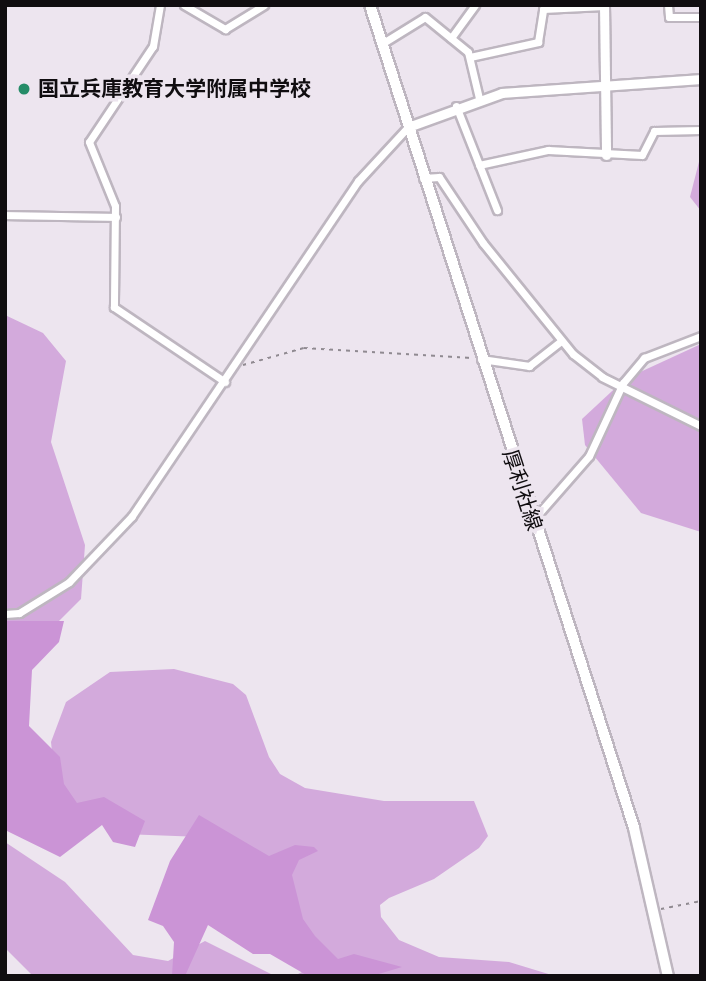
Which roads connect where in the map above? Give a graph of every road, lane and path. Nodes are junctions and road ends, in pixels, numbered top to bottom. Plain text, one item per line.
1 (160, 5) edge
2 (184, 5) edge
3 (264, 5) edge
4 (370, 5) edge
5 (475, 5) edge
6 (604, 5) edge
7 (668, 5) edge
8 (701, 17) edge
9 (451, 38) junction
10 (383, 43) junction
11 (470, 57) junction
12 (701, 79) edge
13 (606, 84) junction
14 (479, 98) junction
15 (456, 106) junction
16 (408, 127) junction
17 (701, 130) edge
18 (606, 155) junction
19 (479, 165) junction
20 (423, 178) junction
21 (496, 210) dead end
22 (5, 215) edge
23 (116, 217) junction
24 (701, 336) edge
25 (560, 342) junction
26 (480, 359) junction
27 (236, 366) junction
28 (225, 382) junction
29 (623, 383) junction
30 (701, 426) edge
31 (533, 520) junction
32 (5, 614) edge
33 (701, 901) edge
34 (656, 910) junction
35 (667, 976) edge

1 - 23 street
2 - 3 street
4 - 10 main road, 厚利社線
5 - 9 street
6 - 11 street
6 - 13 street
7 - 8 street
9 - 10 street
9 - 11 street
10 - 16 main road, 厚利社線
11 - 14 street
12 - 13 street
13 - 14 street
13 - 18 street
14 - 15 street
15 - 16 street
15 - 19 street
16 - 20 main road, 厚利社線
16 - 27 street
17 - 18 street
18 - 19 street
19 - 21 street
20 - 25 street
20 - 26 main road, 厚利社線
22 - 23 street
23 - 28 street
24 - 29 street
25 - 26 street
25 - 29 street
26 - 27 path
26 - 31 main road, 厚利社線
27 - 28 street
28 - 32 street
29 - 30 street
29 - 31 street
31 - 34 main road, 厚利社線
33 - 34 path
34 - 35 main road, 厚利社線

